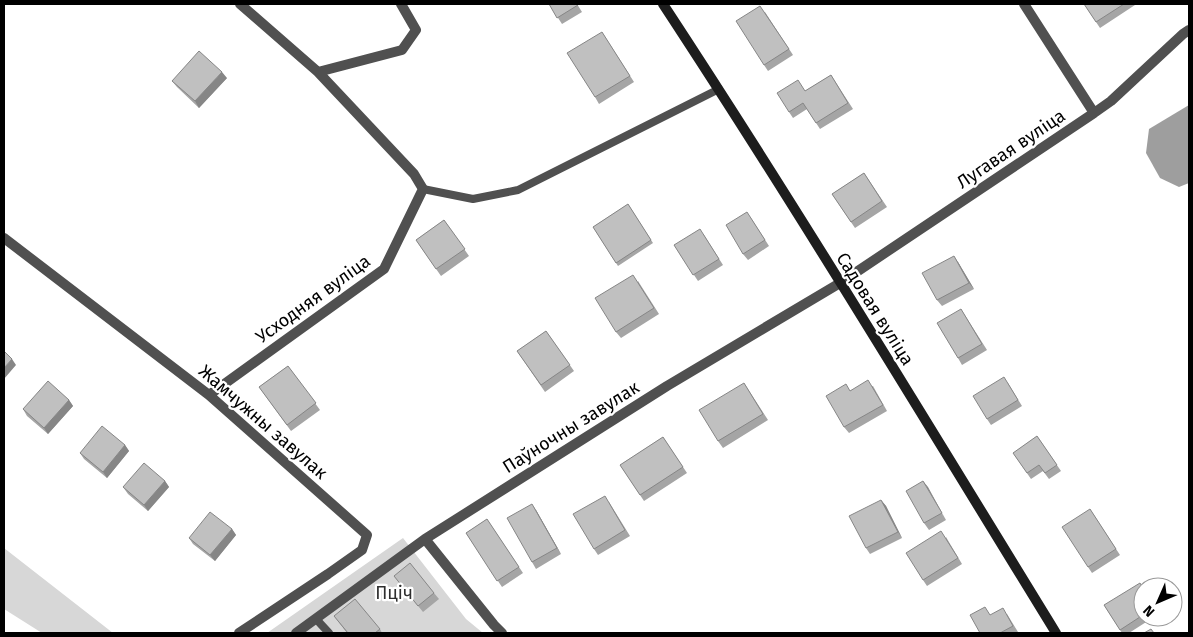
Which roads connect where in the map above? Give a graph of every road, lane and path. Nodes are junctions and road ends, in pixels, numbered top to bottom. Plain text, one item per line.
1 (240, 4) edge
2 (401, 4) edge
3 (663, 4) edge
4 (1024, 4) edge
5 (1189, 30) edge
6 (318, 72) junction
7 (719, 90) junction
8 (1094, 113) junction
9 (423, 189) junction
10 (4, 238) edge
11 (840, 283) junction
12 (209, 395) junction
13 (425, 539) junction
14 (317, 620) junction
15 (239, 633) edge
16 (296, 633) edge
17 (329, 633) edge
18 (502, 633) edge
19 (1056, 633) edge

1 - 6 street
2 - 6 street
3 - 7 street, Садовая вуліца
4 - 8 street
5 - 8 street, Лугавая вуліца
6 - 9 street
7 - 9 lane
7 - 11 street, Садовая вуліца
8 - 11 street, Лугавая вуліца
9 - 12 street, Усходняя вуліца
10 - 12 street, Жамчужны завулак
11 - 13 street, Паўночны завулак
11 - 19 street, Садовая вуліца
12 - 15 street, Жамчужны завулак
13 - 14 street, Паўночны завулак
13 - 18 street
14 - 16 street, Паўночны завулак
14 - 17 lane

